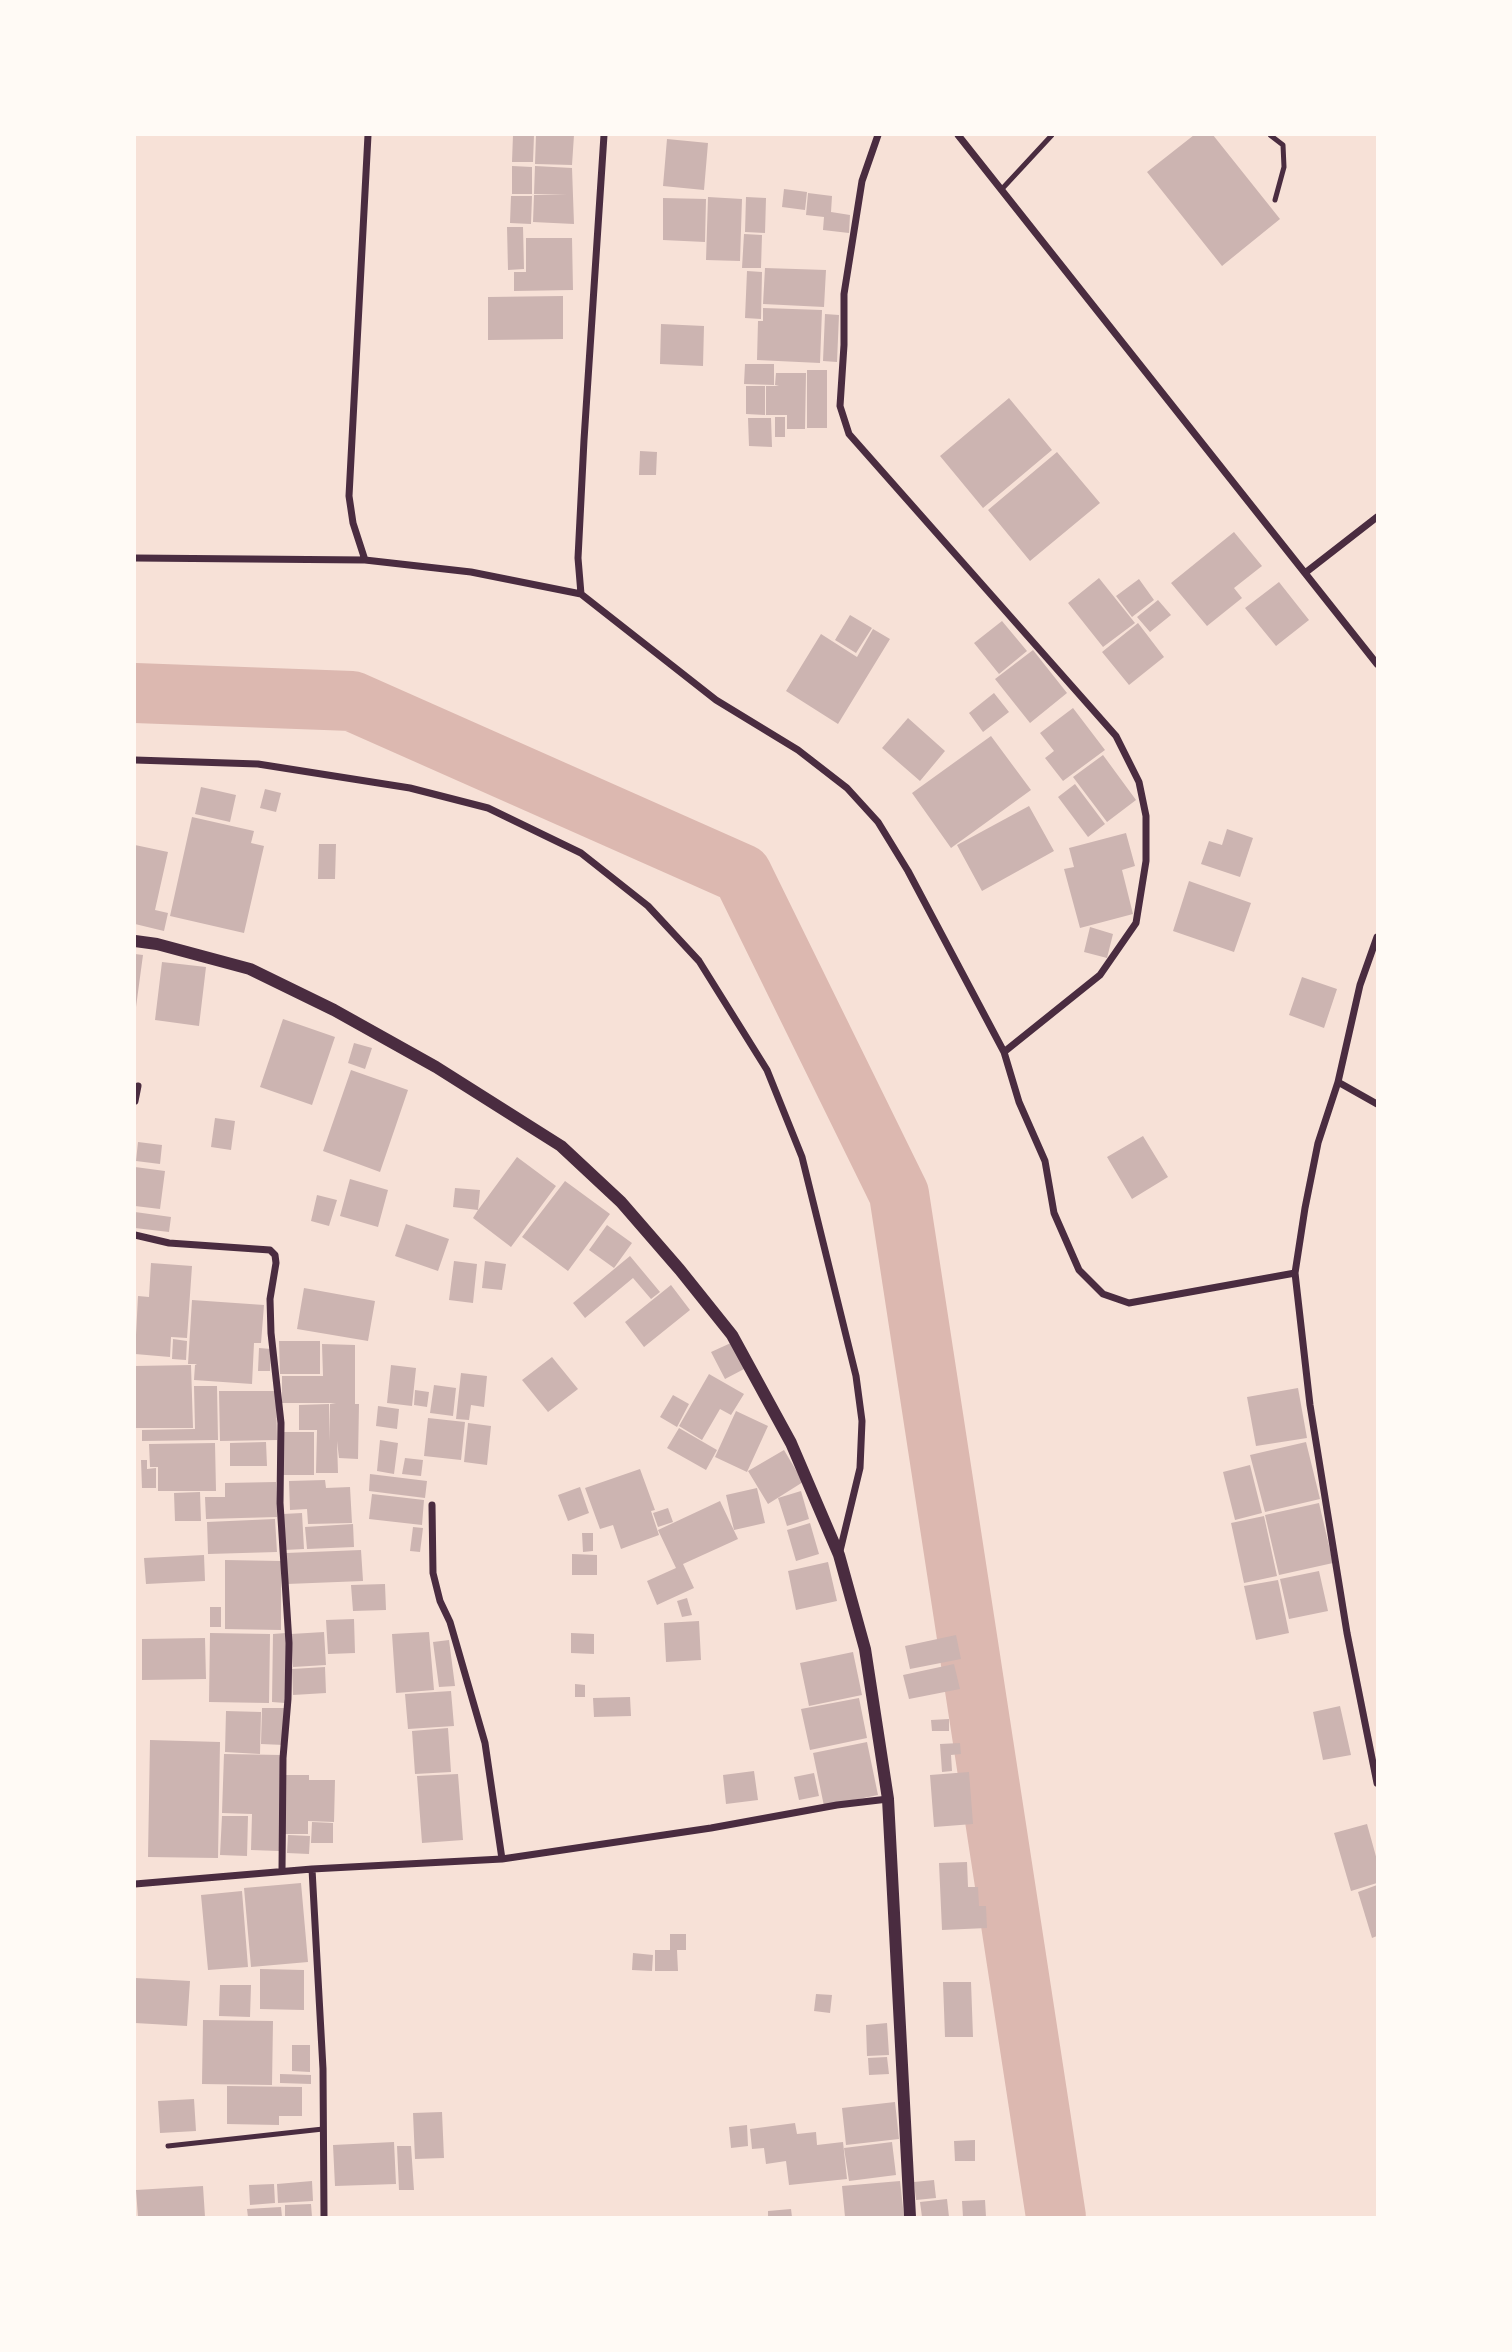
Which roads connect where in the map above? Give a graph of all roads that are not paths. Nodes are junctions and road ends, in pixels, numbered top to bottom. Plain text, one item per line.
1 (368, 135) edge
2 (604, 135) edge
3 (878, 135) edge
4 (958, 135) edge
5 (1052, 135) edge
6 (1270, 135) edge
7 (1001, 190) junction
8 (1275, 200) dead end
9 (1377, 517) edge
10 (135, 558) edge
11 (365, 561) junction
12 (1305, 573) junction
13 (581, 594) junction
14 (1377, 664) edge
15 (135, 760) edge
16 (1377, 937) edge
17 (135, 941) edge
18 (1004, 1052) junction
19 (1338, 1082) junction
20 (138, 1086) dead end
21 (135, 1101) edge
22 (1377, 1104) edge
23 (135, 1235) edge
24 (1295, 1273) junction
25 (432, 1505) dead end
26 (839, 1555) junction
27 (1377, 1783) edge
28 (888, 1799) junction
29 (502, 1859) junction
30 (312, 1869) junction
31 (282, 1871) junction
32 (135, 1884) edge
33 (323, 2129) junction
34 (168, 2146) dead end
35 (324, 2217) edge
36 (910, 2217) edge

1 - 11 street
2 - 13 street
3 - 18 street
4 - 7 street
5 - 7 lane
6 - 8 lane
7 - 12 street
9 - 12 street
10 - 11 street
11 - 13 street
12 - 14 street
13 - 18 street
15 - 26 street
16 - 19 street
17 - 26 street
18 - 24 street
19 - 22 street
19 - 24 street
20 - 21 street
23 - 31 street
24 - 27 street
25 - 29 street
26 - 28 street
28 - 29 street
28 - 36 street
29 - 30 street
30 - 31 street
30 - 33 street
31 - 32 street
33 - 34 lane
33 - 35 street

